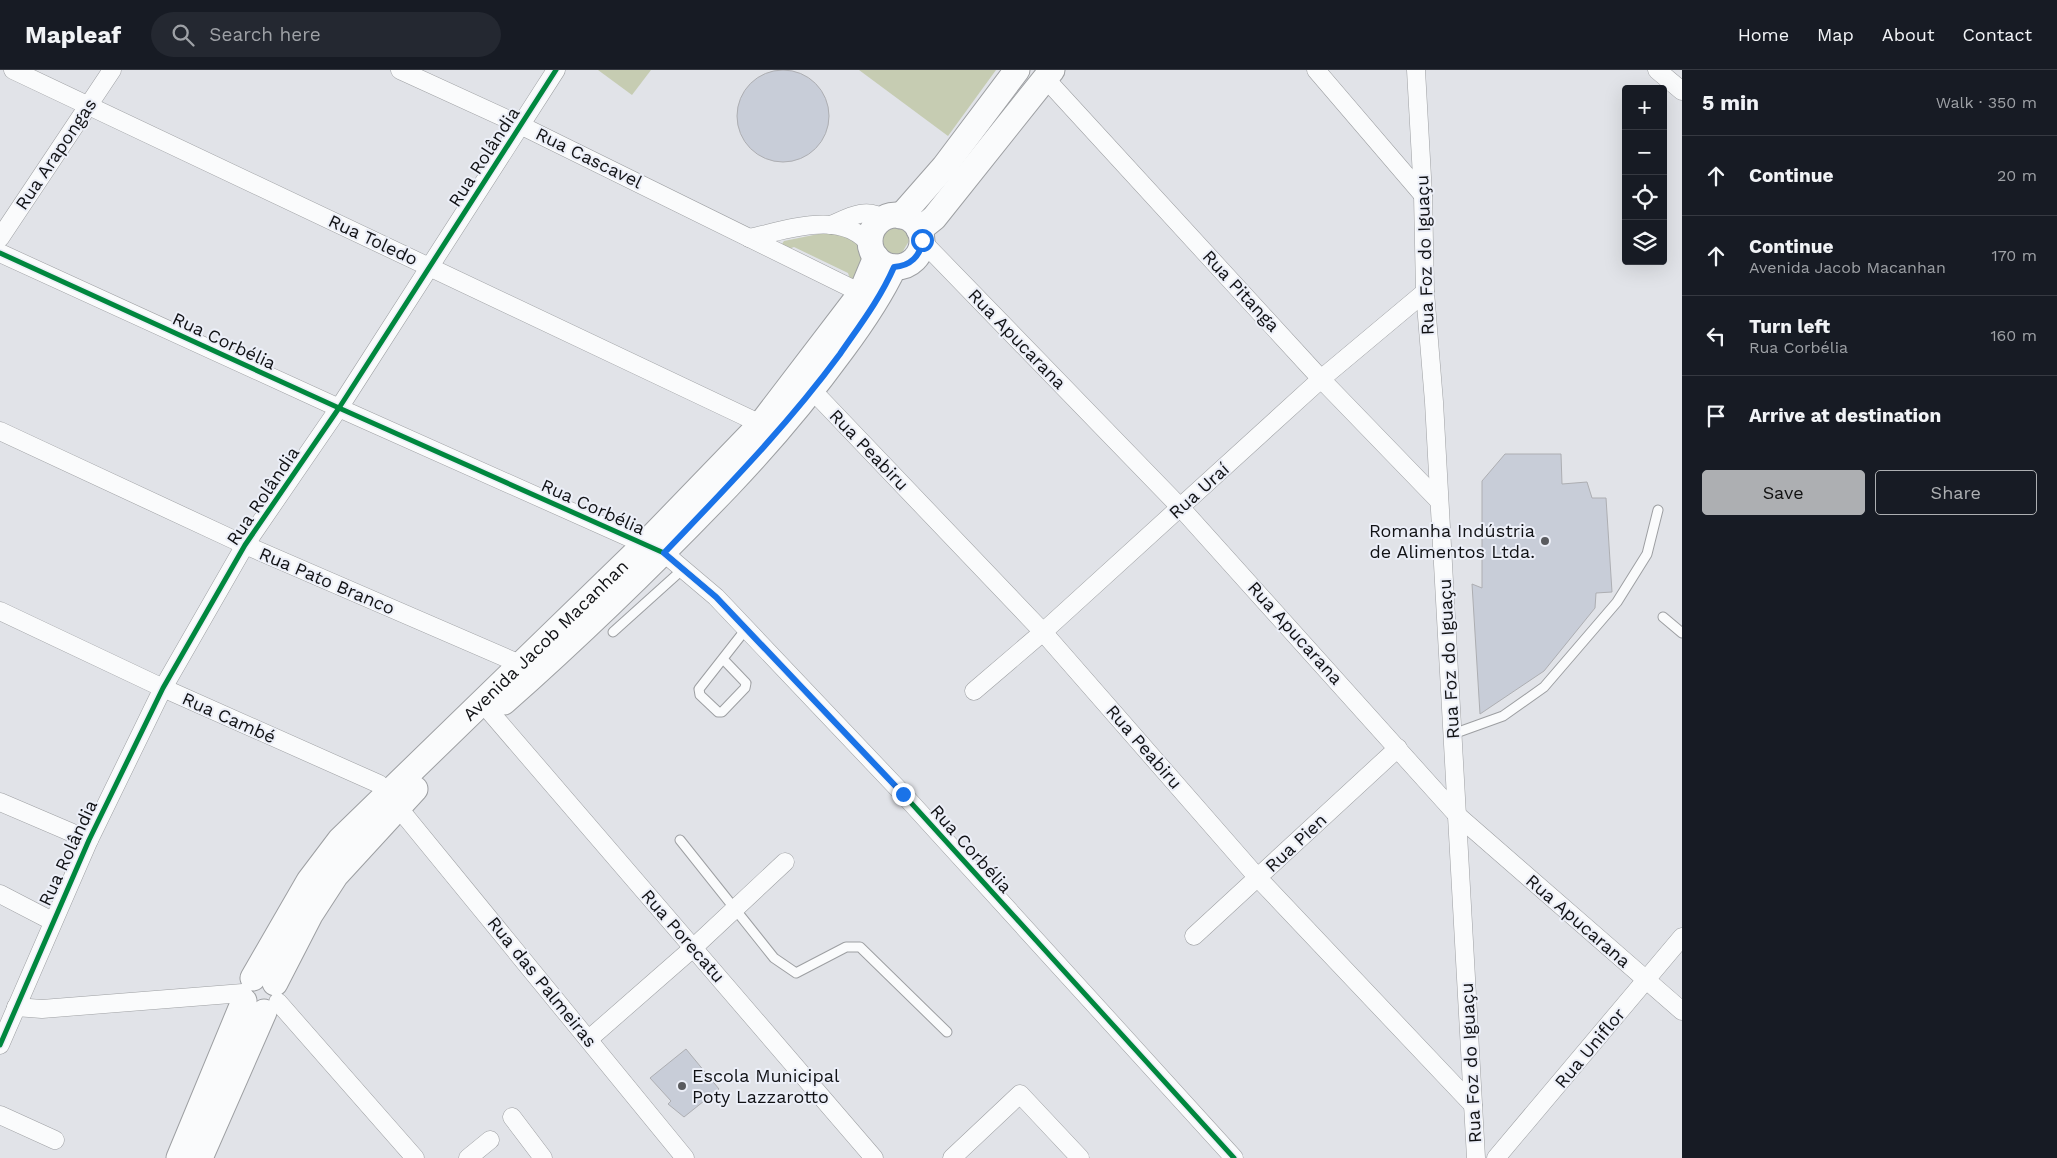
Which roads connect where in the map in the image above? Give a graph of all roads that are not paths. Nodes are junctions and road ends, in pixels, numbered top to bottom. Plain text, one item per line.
1 (13, 70) edge
2 (112, 70) edge
3 (400, 70) edge
4 (556, 70) edge
5 (1017, 70) edge
6 (1316, 70) edge
7 (1416, 70) edge
8 (1657, 70) edge
9 (1048, 74) edge
10 (1682, 91) edge
11 (88, 106) junction
12 (520, 125) junction
13 (1423, 195) junction
14 (831, 225) junction
15 (906, 226) junction
16 (0, 238) edge
17 (749, 238) junction
18 (0, 253) edge
19 (880, 257) junction
20 (430, 267) junction
21 (1425, 292) junction
22 (861, 293) junction
23 (1321, 379) junction
24 (813, 391) junction
25 (339, 408) junction
26 (761, 424) junction
27 (0, 431) edge
28 (1439, 502) junction
29 (1181, 508) junction
30 (1658, 510) dead end
31 (245, 545) junction
32 (663, 556) junction
33 (0, 611) edge
34 (1663, 617) dead end
35 (746, 629) junction
36 (613, 632) dead end
37 (1043, 632) junction
38 (1682, 633) edge
39 (723, 659) junction
40 (520, 664) junction
41 (163, 688) junction
42 (974, 691) dead end
43 (491, 713) junction
44 (1453, 734) junction
45 (1398, 748) junction
46 (393, 799) junction
47 (0, 802) edge
48 (1457, 815) junction
49 (88, 840) junction
50 (680, 840) dead end
51 (785, 862) dead end
52 (1258, 878) junction
53 (0, 894) edge
54 (734, 909) junction
55 (52, 921) junction
56 (1194, 936) dead end
57 (1682, 937) edge
58 (693, 948) junction
59 (1646, 981) junction
60 (260, 995) junction
61 (16, 1007) junction
62 (1682, 1011) edge
63 (4, 1030) edge
64 (947, 1032) dead end
65 (589, 1039) junction
66 (0, 1045) edge
67 (1473, 1105) junction
68 (0, 1115) edge
69 (512, 1117) dead end
70 (55, 1140) dead end
71 (490, 1140) dead end
72 (179, 1158) edge
73 (200, 1158) edge
74 (415, 1158) edge
75 (468, 1158) edge
76 (543, 1158) edge
77 (686, 1158) edge
78 (874, 1158) edge
79 (952, 1158) edge
80 (1080, 1158) edge
81 (1234, 1158) edge
82 (1476, 1158) edge
83 (1496, 1158) edge

1 - 11 street, Rua Toledo
2 - 11 street, Rua Arapongas
3 - 12 street, Rua Cascavel
4 - 12 street, Rua Rolândia
5 - 15 main road
6 - 13 street
7 - 13 street, Rua Foz do Iguaçu
8 - 10 street
9 - 15 main road
9 - 23 street, Rua Pitanga
11 - 16 street, Rua Arapongas
11 - 20 street, Rua Toledo
12 - 17 street, Rua Cascavel
12 - 20 street, Rua Rolândia
13 - 21 street, Rua Foz do Iguaçu
14 - 15 street
14 - 17 street
14 - 19 street
15 - 19 main road
15 - 19 main road
15 - 29 street, Rua Apucarana
17 - 22 street, Rua Cascavel
18 - 25 street, Rua Corbélia
19 - 22 main road, Avenida Jacob Macanhan
19 - 24 main road, Avenida Jacob Macanhan
20 - 25 street, Rua Rolândia
20 - 26 street, Rua Toledo
21 - 23 street, Rua Uraí
21 - 28 street, Rua Foz do Iguaçu
22 - 26 main road, Avenida Jacob Macanhan
23 - 28 street, Rua Pitanga
23 - 29 street, Rua Uraí
24 - 32 main road, Avenida Jacob Macanhan
24 - 37 street, Rua Peabiru
25 - 31 street, Rua Rolândia
25 - 32 street, Rua Corbélia
26 - 32 main road, Avenida Jacob Macanhan
27 - 31 street, Rua Pato Branco
28 - 44 street, Rua Foz do Iguaçu
29 - 37 street, Rua Uraí
29 - 45 street, Rua Apucarana
30 - 44 lane
31 - 40 street, Rua Pato Branco
31 - 41 street, Rua Rolândia
32 - 35 street, Rua Corbélia
32 - 36 lane
32 - 40 main road, Avenida Jacob Macanhan
32 - 43 main road, Avenida Jacob Macanhan
33 - 41 street, Rua Cambé
34 - 38 lane
35 - 39 lane
35 - 81 street, Rua Corbélia
37 - 42 street, Rua Uraí
37 - 52 street, Rua Peabiru
39 - 39 lane
40 - 46 main road, Avenida Jacob Macanhan
41 - 46 street, Rua Cambé
41 - 49 street, Rua Rolândia
43 - 46 main road, Avenida Jacob Macanhan
43 - 58 street, Rua Porecatu
44 - 48 street, Rua Foz do Iguaçu
45 - 48 street, Rua Apucarana
45 - 52 street, Rua Pien
46 - 60 main road, Avenida Jacob Macanhan
46 - 65 street, Rua das Palmeiras
47 - 49 street
48 - 59 street, Rua Apucarana
48 - 67 street, Rua Foz do Iguaçu
49 - 55 street, Rua Rolândia
50 - 54 lane
51 - 54 street
52 - 56 street, Rua Pien
52 - 67 street, Rua Peabiru
53 - 55 street
54 - 58 street
54 - 64 lane
55 - 61 street, Rua Rolândia
57 - 59 street, Rua Uniflor
58 - 65 street
58 - 78 street, Rua Porecatu
59 - 62 street, Rua Apucarana
59 - 83 street, Rua Uniflor
60 - 61 street
60 - 72 main road, Avenida Jacob Macanhan
60 - 73 main road, Avenida Jacob Macanhan
60 - 74 street
61 - 63 street, Rua Rolândia
63 - 66 street, Rua Rolândia
65 - 77 street, Rua das Palmeiras
67 - 82 street, Rua Foz do Iguaçu
68 - 70 street
69 - 76 street
71 - 75 street
79 - 80 street

